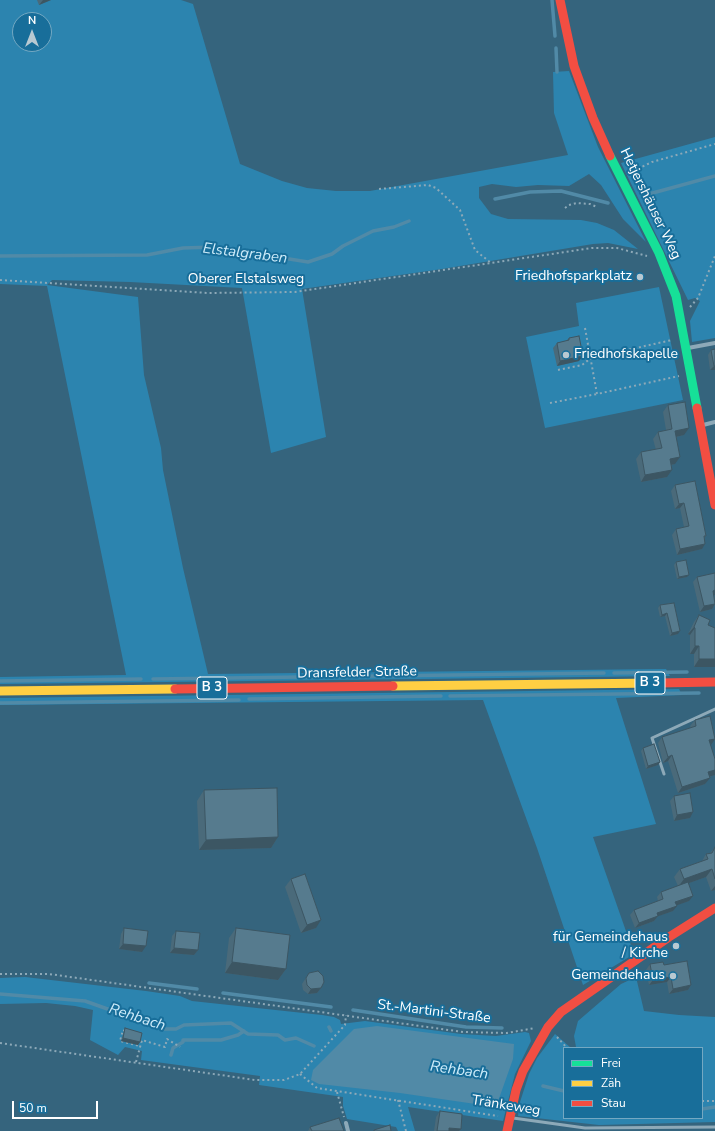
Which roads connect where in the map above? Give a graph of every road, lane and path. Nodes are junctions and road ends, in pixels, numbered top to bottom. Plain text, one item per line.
1 (560, 0) edge
2 (715, 144) edge
3 (631, 172) dead end
4 (380, 189) dead end
5 (596, 207) dead end
6 (565, 208) dead end
7 (715, 256) edge
8 (650, 257) dead end
9 (491, 263) junction
10 (0, 280) edge
11 (681, 317) junction
12 (585, 328) dead end
13 (685, 337) junction
14 (715, 344) edge
15 (687, 349) junction
16 (591, 358) junction
17 (558, 370) dead end
18 (691, 373) junction
19 (598, 394) junction
20 (550, 403) dead end
21 (715, 422) edge
22 (700, 425) junction
23 (715, 504) edge
24 (715, 682) edge
25 (0, 691) edge
26 (715, 709) edge
27 (664, 774) dead end
28 (715, 908) edge
29 (0, 974) edge
30 (346, 1015) junction
31 (548, 1027) junction
32 (130, 1032) edge
33 (143, 1036) edge
34 (142, 1040) junction
35 (0, 1043) edge
36 (140, 1046) junction
37 (180, 1047) dead end
38 (136, 1062) junction
39 (300, 1074) junction
40 (337, 1091) junction
41 (398, 1100) junction
42 (703, 1101) edge
43 (715, 1101) edge
44 (509, 1117) junction
45 (346, 1124) joint
46 (715, 1127) edge
47 (348, 1131) edge
48 (406, 1131) edge
49 (507, 1131) edge

1 - 11 street, Hetjershäuser Weg
2 - 3 path
4 - 9 path
5 - 6 path
7 - 11 path
8 - 9 path, Oberer Elstalsweg
9 - 10 path, Oberer Elstalsweg
11 - 13 street, Hetjershäuser Weg
12 - 16 path
13 - 15 street, Hetjershäuser Weg
13 - 16 path
14 - 15 street
15 - 18 street, Hetjershäuser Weg
16 - 17 path
16 - 19 path
18 - 19 path
18 - 22 street, Hetjershäuser Weg
19 - 20 path
21 - 22 street
22 - 23 street, Hetjershäuser Weg
24 - 25 street, Dransfelder Straße / B 3
26 - 27 lane
28 - 31 street
29 - 30 path, St.-Martini-Straße
30 - 31 path, St.-Martini-Straße
30 - 39 path
31 - 44 street
32 - 36 path
33 - 34 path
34 - 36 path
34 - 37 path
35 - 38 path
36 - 38 path
38 - 39 path
39 - 40 path, Tränkeweg
40 - 41 path, Tränkeweg
40 - 45 path
41 - 44 path, Tränkeweg
41 - 48 path
42 - 43 path
44 - 46 lane, Tränkeweg
44 - 49 street
45 - 47 street

